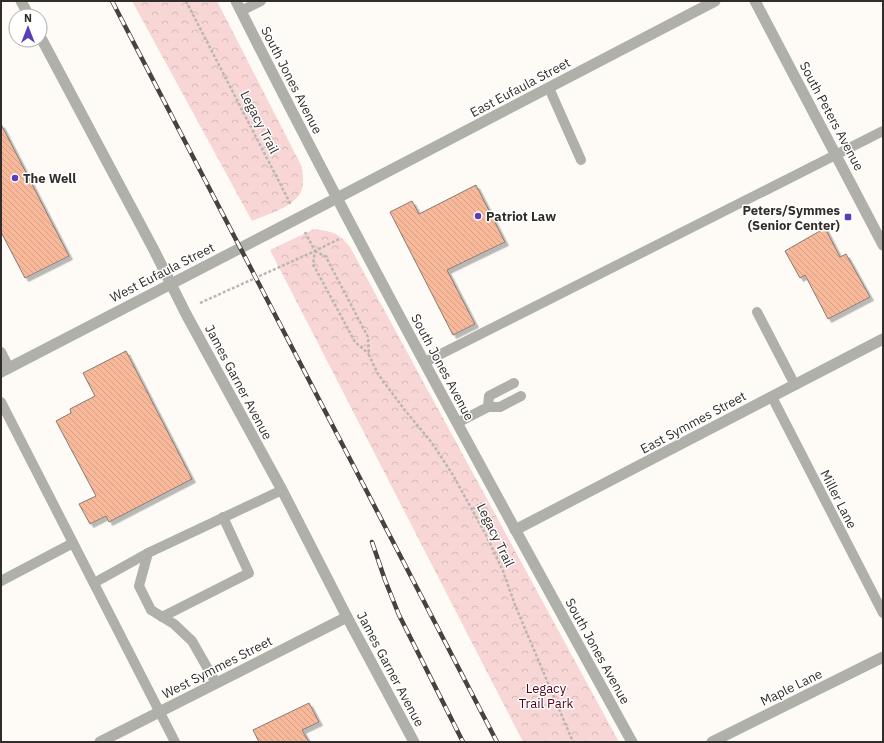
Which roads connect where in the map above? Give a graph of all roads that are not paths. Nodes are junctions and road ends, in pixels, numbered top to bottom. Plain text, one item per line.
1 (236, 1) edge
2 (261, 1) edge
3 (715, 1) edge
4 (755, 1) edge
5 (241, 11) junction
6 (46, 48) edge
7 (549, 88) junction
8 (883, 131) edge
9 (836, 155) junction
10 (581, 160) dead end
11 (337, 198) junction
12 (883, 245) edge
13 (171, 284) junction
14 (757, 312) dead end
15 (883, 339) edge
16 (1, 352) edge
17 (425, 362) junction
18 (5, 370) edge
19 (514, 383) dead end
20 (795, 385) junction
21 (521, 396) dead end
22 (772, 397) junction
23 (1, 402) edge
24 (488, 407) junction
25 (457, 423) junction
26 (282, 490) junction
27 (223, 517) junction
28 (515, 530) junction
29 (73, 544) junction
30 (148, 553) junction
31 (1, 581) edge
32 (94, 583) junction
33 (883, 613) edge
34 (162, 616) junction
35 (347, 616) junction
36 (883, 657) edge
37 (216, 683) junction
38 (159, 712) junction
39 (100, 742) edge
40 (175, 742) edge
41 (414, 742) edge
42 (632, 742) edge
43 (712, 742) edge

1 - 5 street, South Jones Avenue
2 - 5 lane
3 - 7 street, East Eufaula Street
4 - 9 street, South Peters Avenue
5 - 11 street, South Jones Avenue
6 - 13 street, James Garner Avenue
7 - 10 lane
7 - 11 street, East Eufaula Street
8 - 9 lane
9 - 12 street, South Peters Avenue
9 - 17 lane
11 - 13 street, West Eufaula Street
11 - 17 street, South Jones Avenue
13 - 18 street, West Eufaula Street
13 - 26 street, James Garner Avenue
14 - 20 lane
15 - 20 street, East Symmes Street
16 - 18 lane
17 - 25 street, South Jones Avenue
19 - 24 lane
20 - 22 street, East Symmes Street
21 - 24 lane
22 - 28 street, East Symmes Street
22 - 33 lane, Miller Lane
23 - 29 lane
24 - 25 lane
25 - 28 street, South Jones Avenue
26 - 27 lane
26 - 35 street, James Garner Avenue
27 - 30 lane
27 - 34 lane
28 - 42 street, South Jones Avenue
29 - 31 lane
29 - 32 lane
30 - 32 lane
30 - 34 lane
32 - 38 lane
34 - 37 lane
35 - 37 street, West Symmes Street
35 - 41 street, James Garner Avenue
36 - 43 street, Maple Lane
37 - 38 street, West Symmes Street
38 - 39 street, West Symmes Street
38 - 40 lane

